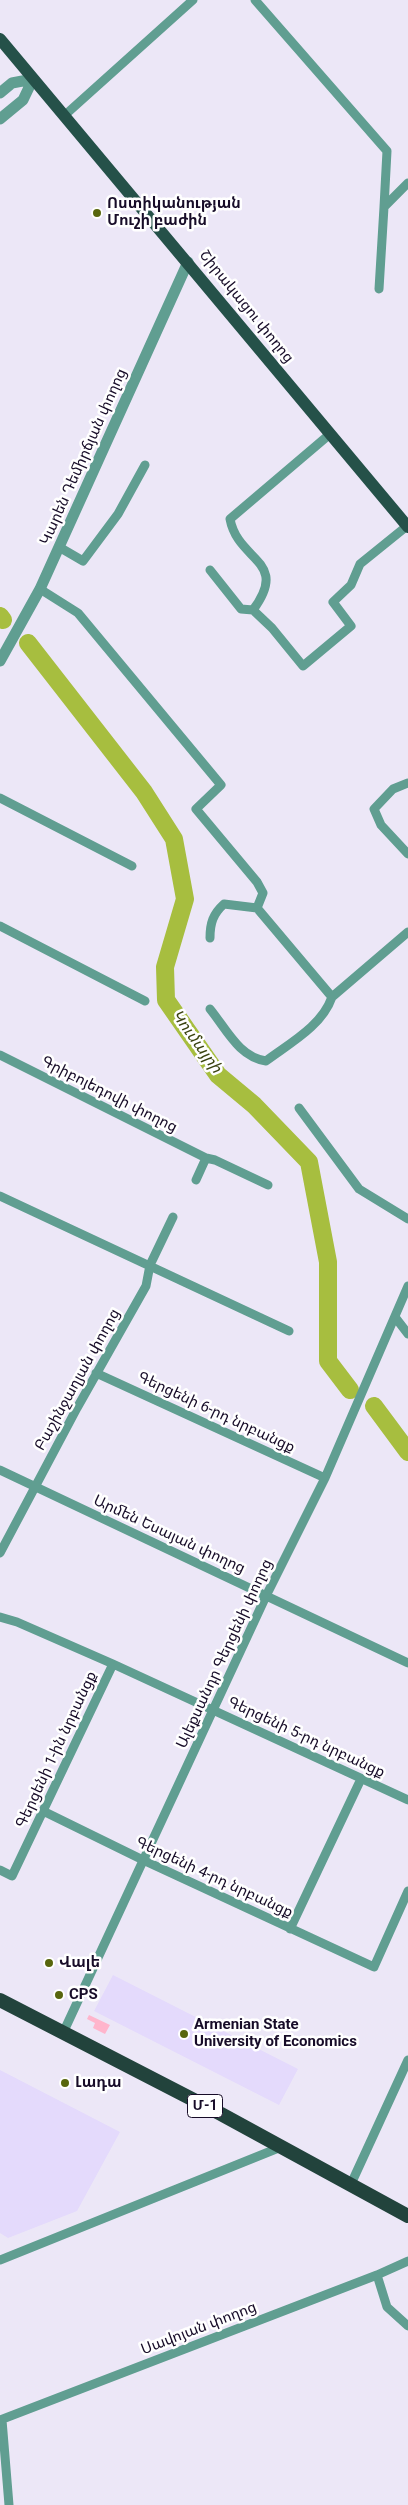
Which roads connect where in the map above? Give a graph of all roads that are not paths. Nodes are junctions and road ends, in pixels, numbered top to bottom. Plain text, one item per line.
1 (193, 0) edge
2 (255, 0) edge
3 (0, 39) edge
4 (33, 78) junction
5 (0, 93) edge
6 (65, 115) junction
7 (0, 119) edge
8 (408, 183) edge
9 (384, 208) junction
10 (188, 262) junction
11 (379, 289) dead end
12 (330, 434) junction
13 (144, 465) dead end
14 (408, 527) edge
15 (59, 548) junction
16 (210, 570) dead end
17 (40, 589) junction
18 (253, 610) junction
19 (0, 661) edge
20 (408, 783) edge
21 (0, 798) edge
22 (408, 854) edge
23 (132, 866) dead end
24 (257, 908) junction
25 (0, 926) edge
26 (408, 932) edge
27 (210, 938) dead end
28 (332, 997) junction
29 (145, 1001) dead end
30 (210, 1009) dead end
31 (0, 1055) edge
32 (299, 1108) dead end
33 (206, 1158) junction
34 (196, 1180) dead end
35 (268, 1185) dead end
36 (0, 1196) edge
37 (173, 1218) dead end
38 (408, 1219) edge
39 (150, 1265) junction
40 (408, 1286) edge
41 (394, 1317) junction
42 (289, 1331) dead end
43 (408, 1334) edge
44 (96, 1373) junction
45 (0, 1470) edge
46 (325, 1478) junction
47 (35, 1487) junction
48 (0, 1552) edge
49 (266, 1596) junction
50 (0, 1617) edge
51 (408, 1663) edge
52 (113, 1664) junction
53 (215, 1710) junction
54 (361, 1779) junction
55 (408, 1800) edge
56 (43, 1812) junction
57 (143, 1860) junction
58 (0, 1870) edge
59 (408, 1891) edge
60 (290, 1929) junction
61 (0, 2000) edge
62 (63, 2032) junction
63 (408, 2060) edge
64 (281, 2147) junction
65 (351, 2184) junction
66 (408, 2216) edge
67 (0, 2260) edge
68 (408, 2261) edge
69 (377, 2275) junction
70 (408, 2326) edge
71 (1, 2420) edge
72 (9, 2505) edge

1 - 6 street
2 - 9 street
3 - 4 main road, Շիրակացու փողոց
4 - 5 street
4 - 6 main road, Շիրակացու փողոց
4 - 7 street
6 - 10 main road, Շիրակացու փողոց
8 - 9 street
9 - 11 street
10 - 12 main road, Շիրակացու փողոց
10 - 15 street, Կարեն Դեմիրճյան փողոց
12 - 14 main road, Շիրակացու փողոց
12 - 18 street
13 - 15 street
14 - 18 street
15 - 17 street, Կարեն Դեմիրճյան փողոց
16 - 18 street
17 - 19 street, Կարեն Դեմիրճյան փողոց
17 - 24 street
20 - 22 street
21 - 23 street
24 - 27 street
24 - 28 street
25 - 29 street
26 - 28 street
28 - 30 street
31 - 33 street, Գրիբոյեդովի փողոց
32 - 38 street
33 - 34 street
33 - 35 street, Գրիբոյեդովի փողոց
36 - 39 street
37 - 39 street, Բաշինջաղյան փողոց
39 - 42 street
39 - 44 street, Բաշինջաղյան փողոց
40 - 41 street, Ալեքսանդր Գերցենի փողոց
41 - 43 street
41 - 46 street, Ալեքսանդր Գերցենի փողոց
44 - 46 street, Գերցենի 6-րդ նրբանցք
44 - 47 street, Բաշինջաղյան փողոց
45 - 47 street, Արմեն Եսայան փողոց
46 - 49 street, Ալեքսանդր Գերցենի փողոց
47 - 48 street, Բաշինջաղյան փողոց
47 - 49 street, Արմեն Եսայան փողոց
49 - 51 street, Արմեն Եսայան փողոց
49 - 53 street, Ալեքսանդր Գերցենի փողոց
50 - 52 street, Գերցենի 5-րդ նրբանցք
52 - 53 street, Գերցենի 5-րդ նրբանցք
52 - 56 street, Գերցենի 1-ին նրբանցք
53 - 54 street, Գերցենի 5-րդ նրբանցք
53 - 57 street, Ալեքսանդր Գերցենի փողոց
54 - 55 street, Գերցենի 5-րդ նրբանցք
54 - 60 street
56 - 57 street, Գերցենի 4-րդ նրբանցք
56 - 58 street, Գերցենի 1-ին նրբանցք
57 - 60 street, Գերցենի 4-րդ նրբանցք
57 - 62 street, Ալեքսանդր Գերցենի փողոց
59 - 60 street, Գերցենի 4-րդ նրբանցք
61 - 62 highway, Մ-1
62 - 64 highway, Մ-1
63 - 65 street
64 - 65 highway, Մ-1
64 - 67 street
65 - 66 highway, Մ-1
68 - 69 street, Սավոյան փողոց
69 - 70 street
69 - 71 street, Սավոյան փողոց
71 - 72 street

